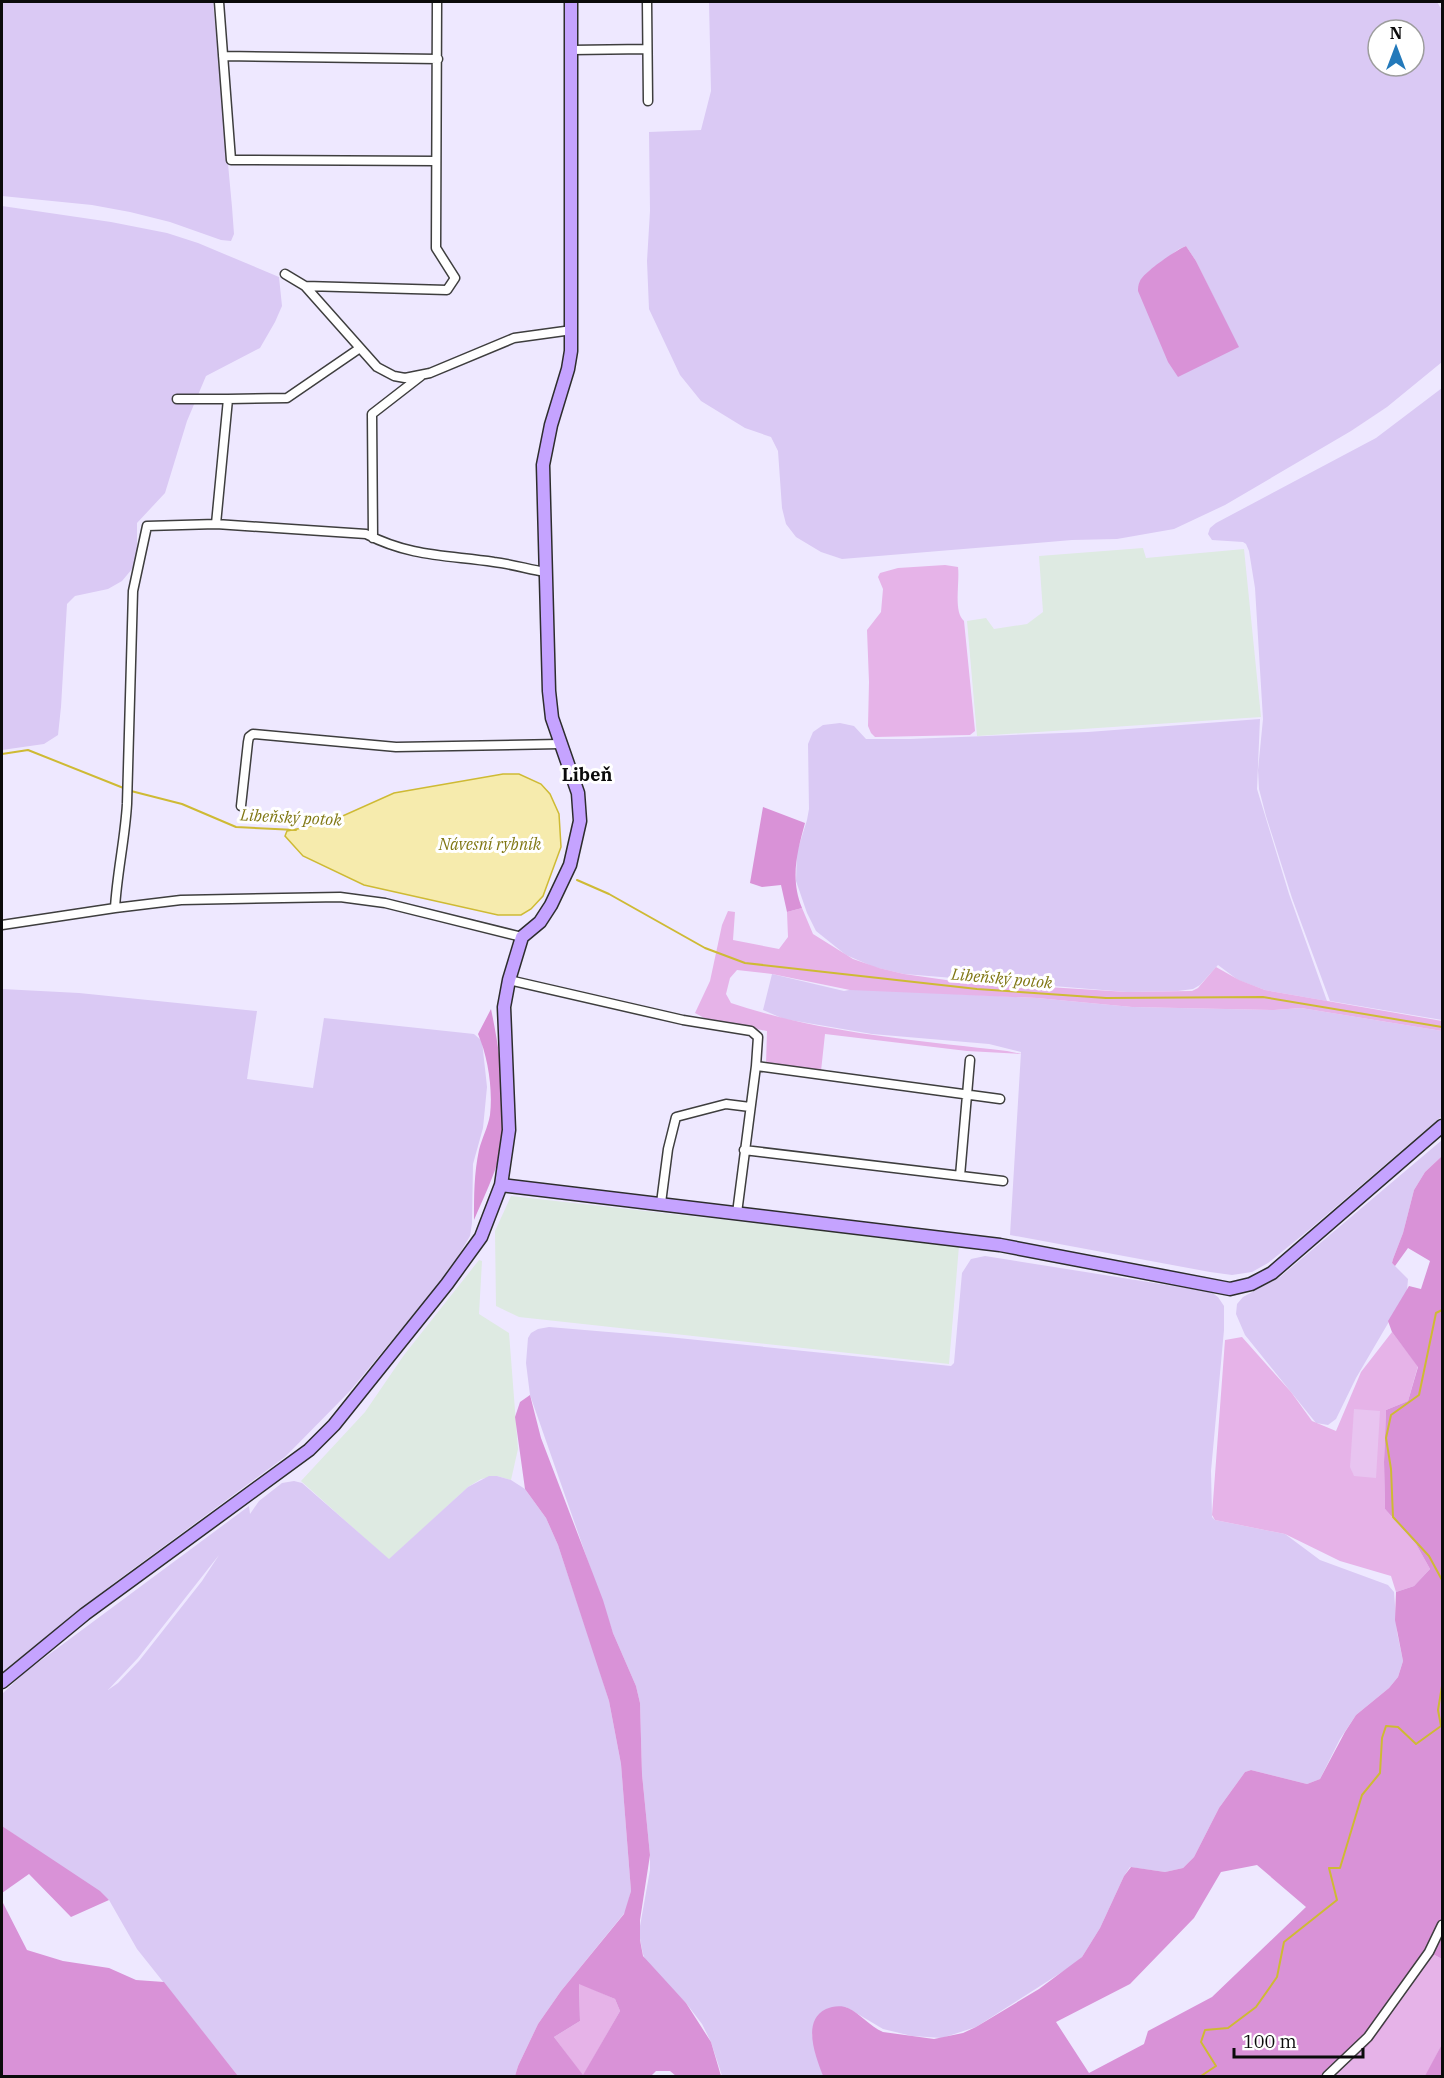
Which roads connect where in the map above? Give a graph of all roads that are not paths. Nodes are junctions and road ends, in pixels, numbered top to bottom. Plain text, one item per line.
1 (219, 2) edge
2 (437, 2) edge
3 (571, 2) edge
4 (647, 2) edge
5 (647, 49) junction
6 (571, 50) junction
7 (223, 56) junction
8 (438, 59) junction
9 (648, 101) dead end
10 (436, 161) junction
11 (285, 274) dead end
12 (304, 286) junction
13 (572, 330) junction
14 (360, 348) junction
15 (423, 375) junction
16 (177, 399) dead end
17 (228, 399) junction
18 (216, 524) junction
19 (373, 538) junction
20 (545, 572) junction
21 (560, 744) junction
22 (242, 806) dead end
23 (115, 908) junction
24 (2, 925) edge
25 (522, 936) junction
26 (509, 980) junction
27 (970, 1060) dead end
28 (756, 1066) junction
29 (966, 1094) junction
30 (1000, 1099) dead end
31 (750, 1107) junction
32 (1443, 1126) edge
33 (744, 1150) junction
34 (960, 1176) junction
35 (1003, 1181) dead end
36 (501, 1185) junction
37 (661, 1203) junction
38 (737, 1213) junction
39 (2, 1682) edge
40 (1443, 1925) edge
41 (1327, 2076) edge

1 - 7 street
2 - 8 street
3 - 6 street
4 - 5 street
5 - 6 street
5 - 9 street
6 - 13 street
7 - 8 street
7 - 10 street
8 - 10 street
10 - 12 street
11 - 12 street
12 - 14 street
13 - 15 street
13 - 20 street
14 - 15 street
14 - 17 street
15 - 19 street
16 - 17 street
17 - 18 street
18 - 19 street
18 - 23 street
19 - 20 street
20 - 21 street
21 - 22 street
21 - 25 street
23 - 24 street
23 - 25 street
25 - 26 street
26 - 28 street
26 - 36 street
27 - 29 street
28 - 29 street
28 - 31 street
29 - 30 street
29 - 34 street
31 - 33 street
31 - 37 street
32 - 38 street
33 - 34 street
33 - 38 street
34 - 35 street
36 - 37 street
36 - 39 street
37 - 38 street
40 - 41 street

